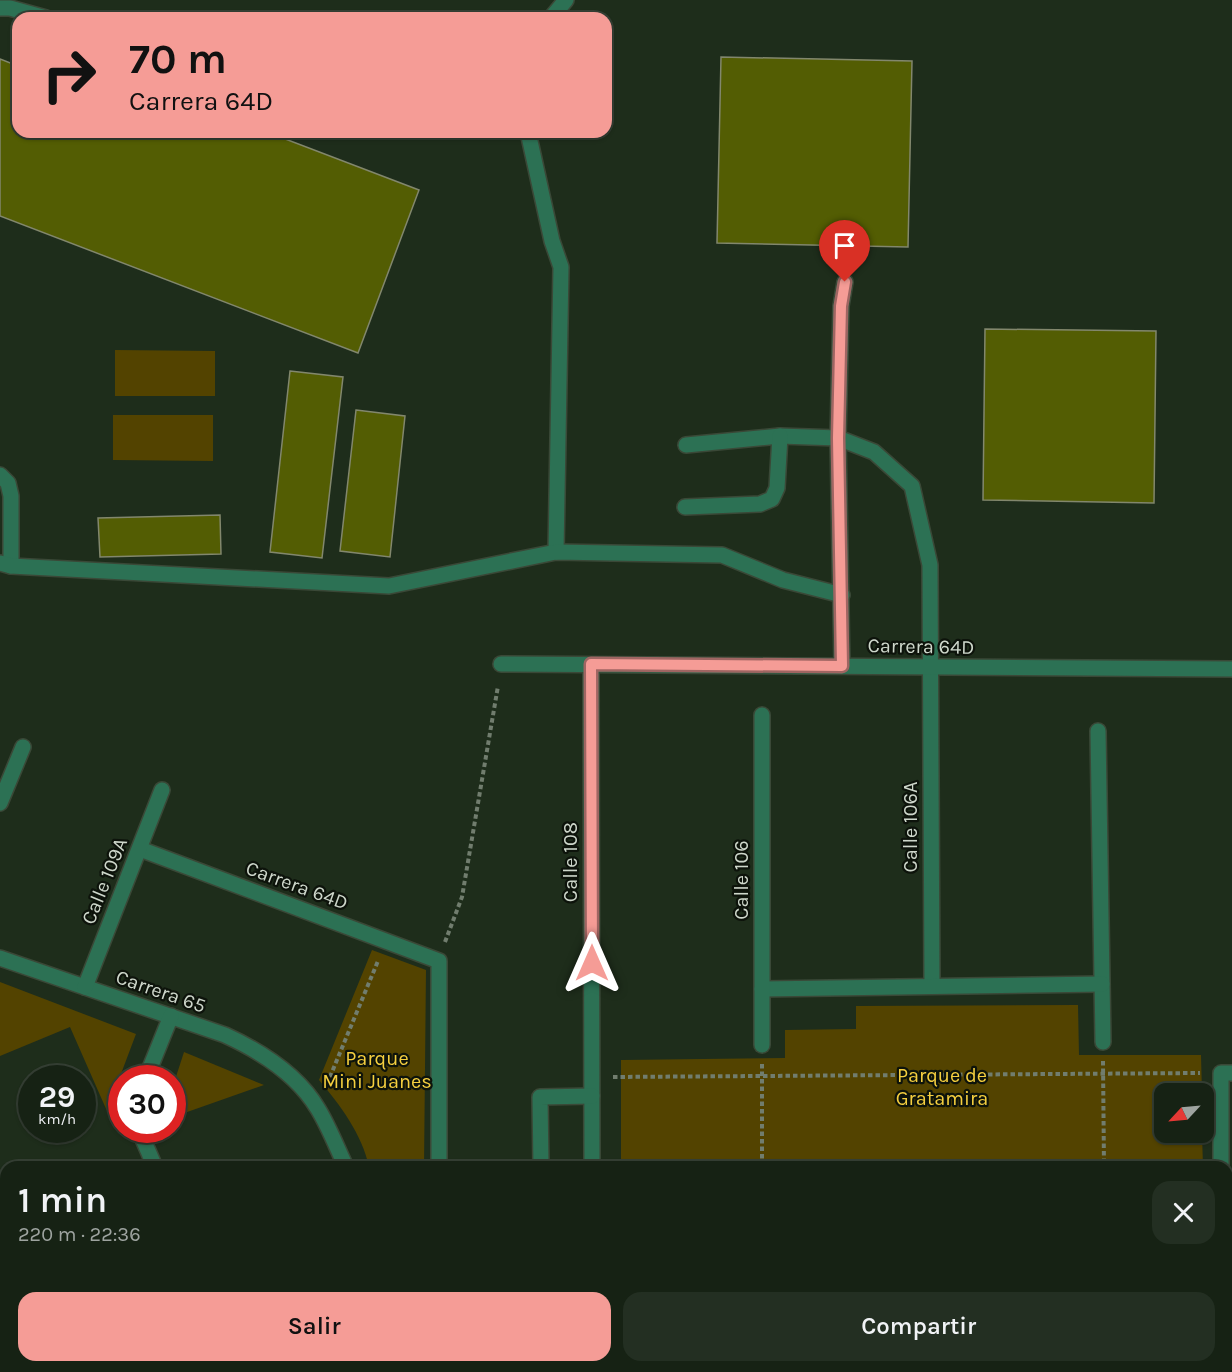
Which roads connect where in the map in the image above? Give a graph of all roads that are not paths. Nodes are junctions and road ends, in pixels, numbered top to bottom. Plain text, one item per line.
1 (566, 0) edge
2 (0, 9) edge
3 (24, 12) edge
4 (555, 12) edge
5 (529, 138) edge
6 (845, 282) dead end
7 (780, 436) junction
8 (838, 438) junction
9 (686, 445) dead end
10 (0, 475) edge
11 (685, 507) dead end
12 (556, 552) junction
13 (5, 565) edge
14 (842, 595) junction
15 (501, 664) road end
16 (591, 664) junction
17 (842, 666) junction
18 (931, 667) junction
19 (1232, 669) edge
20 (762, 715) dead end
21 (1098, 731) dead end
22 (22, 747) dead end
23 (162, 790) dead end
24 (0, 803) edge
25 (140, 849) junction
26 (0, 958) edge
27 (1102, 984) junction
28 (932, 986) junction
29 (85, 987) junction
30 (762, 989) junction
31 (171, 1016) junction
32 (1103, 1042) road end
33 (762, 1045) road end
34 (151, 1065) edge
35 (1226, 1073) edge
36 (592, 1096) junction
37 (145, 1143) edge
38 (152, 1161) edge
39 (343, 1161) edge
40 (440, 1161) edge
41 (541, 1161) edge
42 (592, 1161) edge
43 (1221, 1161) edge

1 - 4 street
2 - 3 street
5 - 12 street
6 - 8 street
7 - 8 street, Calle 106A
7 - 9 street, Calle 106A
7 - 11 street
8 - 14 street
8 - 18 street, Calle 106A
10 - 13 street
12 - 13 street
12 - 14 street
14 - 17 street
15 - 16 street, Carrera 64D
16 - 17 street, Carrera 64D
16 - 36 street, Calle 108
17 - 18 street, Carrera 64D
18 - 19 street, Carrera 64D
18 - 28 street, Calle 106A
20 - 30 street, Calle 106
21 - 27 street
22 - 24 street
23 - 25 street, Calle 109A
25 - 29 street, Calle 109A
25 - 40 street, Carrera 64D
26 - 29 street, Carrera 65
27 - 28 street
27 - 32 street
28 - 30 street
29 - 31 street, Carrera 65
30 - 33 street, Calle 106
31 - 34 street
31 - 39 street, Carrera 65
35 - 43 street
36 - 41 street
36 - 42 street, Calle 108
37 - 38 street

